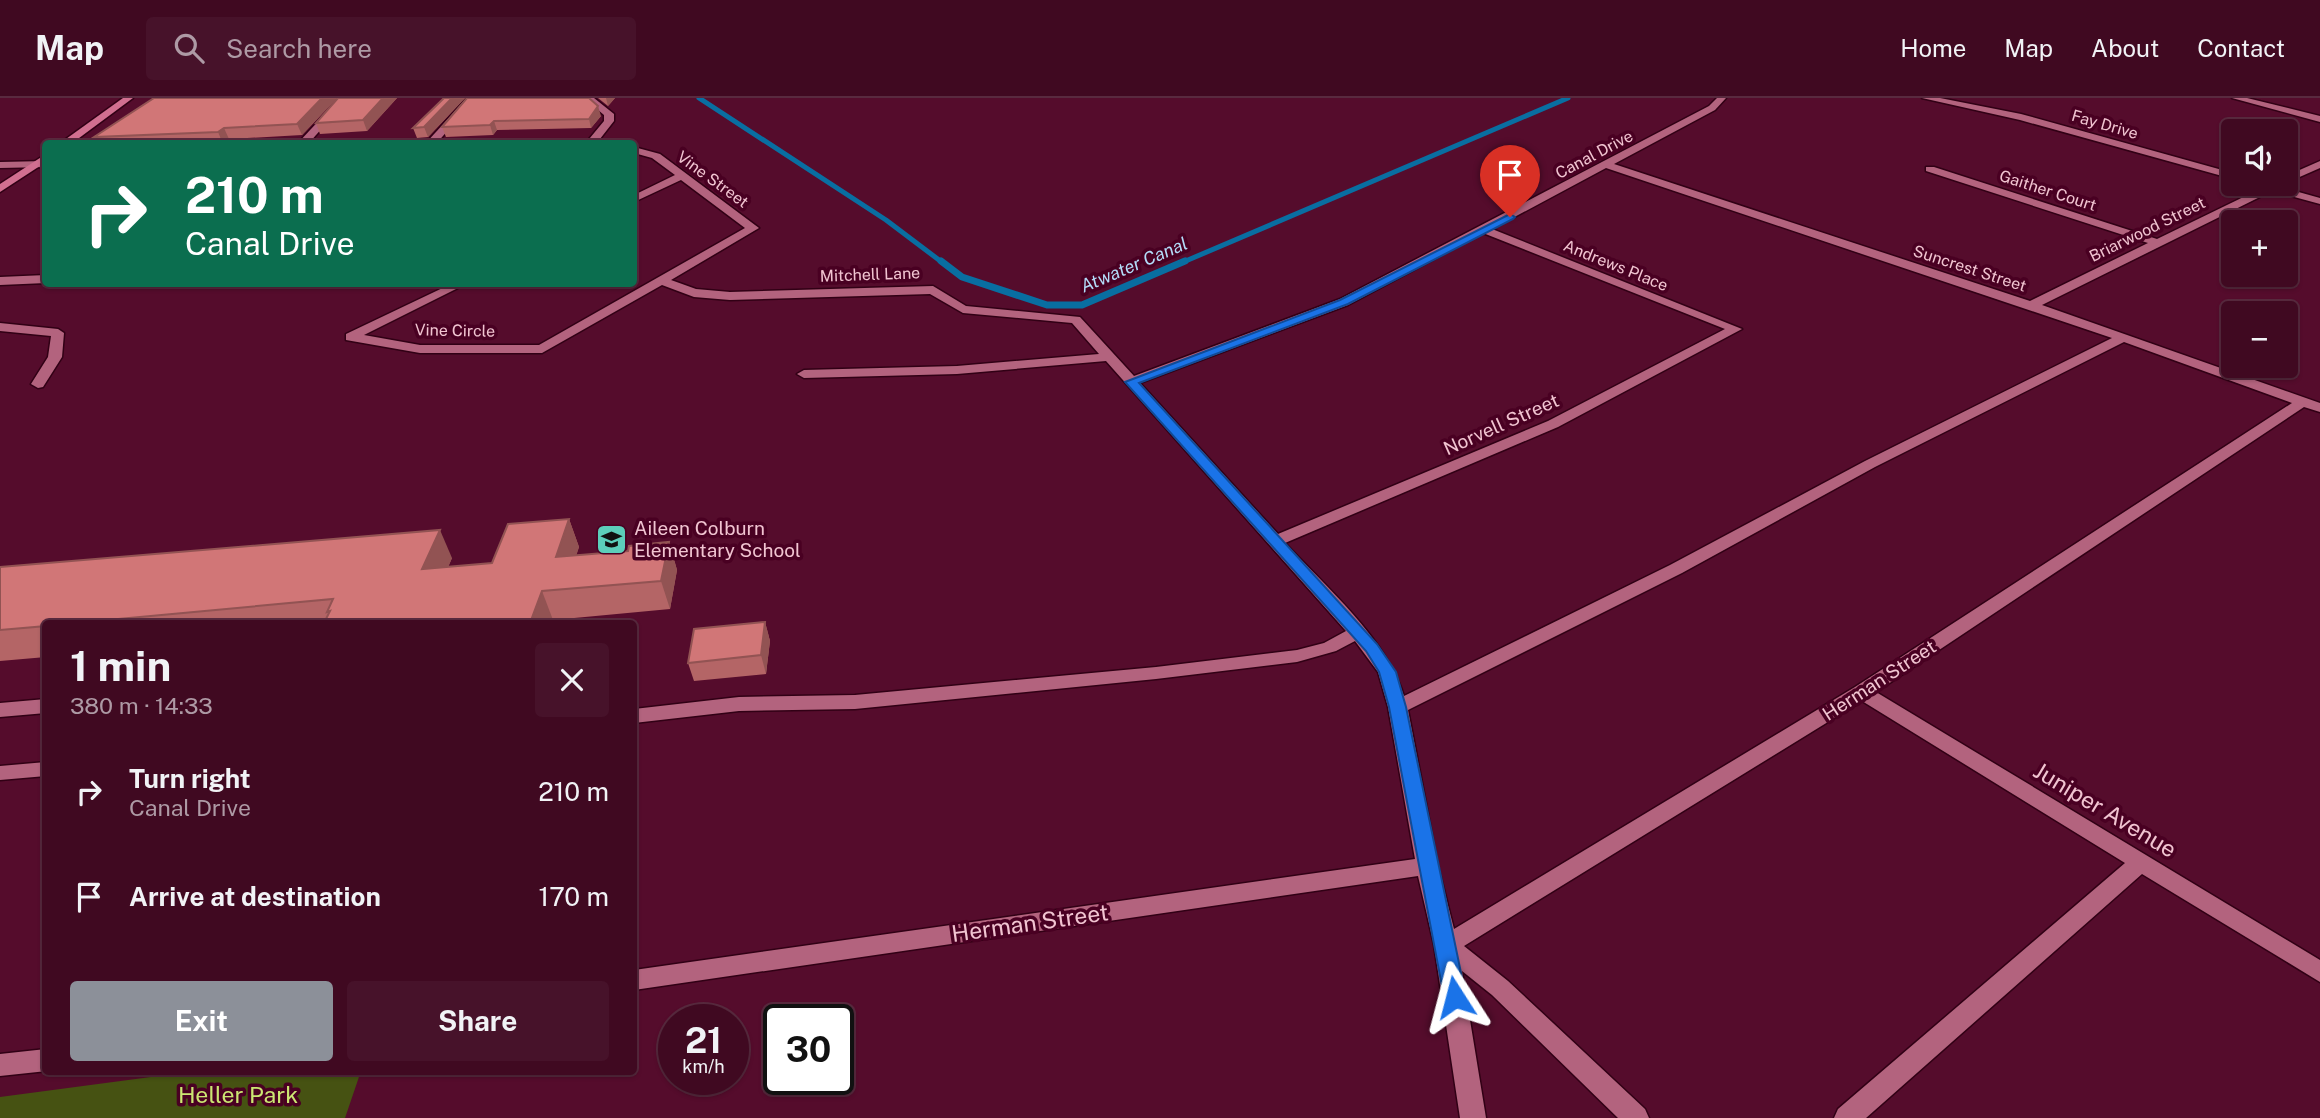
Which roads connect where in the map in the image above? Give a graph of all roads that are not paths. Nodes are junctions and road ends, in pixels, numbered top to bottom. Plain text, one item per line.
1 (129, 98) edge
2 (345, 98) edge
3 (472, 98) edge
4 (588, 98) edge
5 (1722, 98) edge
6 (1926, 98) edge
7 (2236, 98) edge
8 (2320, 119) edge
9 (70, 140) edge
10 (306, 140) edge
11 (434, 140) edge
12 (593, 140) edge
13 (637, 151) edge
14 (40, 164) edge
15 (2320, 164) edge
16 (1608, 165) junction
17 (0, 166) edge
18 (1930, 169) dead end
19 (2221, 173) edge
20 (2298, 174) edge
21 (683, 175) junction
22 (0, 189) edge
23 (2298, 194) edge
24 (2247, 196) edge
25 (637, 198) edge
26 (2320, 201) edge
27 (1485, 230) junction
28 (2156, 242) junction
29 (42, 279) edge
30 (0, 281) edge
31 (662, 281) junction
32 (454, 287) edge
33 (2031, 305) junction
34 (0, 327) edge
35 (1736, 329) joint
36 (2124, 337) junction
37 (1109, 357) junction
38 (804, 374) dead end
39 (1131, 382) junction
40 (38, 384) dead end
41 (2311, 405) edge
42 (1275, 541) junction
43 (1357, 632) junction
44 (1862, 692) junction
45 (42, 706) edge
46 (1398, 707) junction
47 (0, 710) edge
48 (637, 716) edge
49 (42, 769) edge
50 (0, 773) edge
51 (2141, 862) junction
52 (1427, 866) junction
53 (1447, 945) junction
54 (2320, 972) edge
55 (637, 980) edge
56 (42, 1060) edge
57 (0, 1065) edge
58 (1473, 1118) edge
59 (1636, 1118) edge
60 (1847, 1118) edge

1 - 9 main road
2 - 10 street
3 - 11 street
4 - 12 street
5 - 16 street, Canal Drive
6 - 19 street, Fay Drive
7 - 8 street
13 - 21 street, Vine Street
14 - 17 street
14 - 22 main road
15 - 20 street
16 - 27 street, Canal Drive
16 - 33 street, Suncrest Street
18 - 28 street, Gaither Court
21 - 25 street
21 - 31 street, Vine Street
23 - 26 street
24 - 28 street, Briarwood Street
27 - 35 street, Andrews Place
27 - 39 street, Canal Drive
28 - 33 street, Briarwood Street
29 - 30 street
31 - 32 street, Vine Circle
31 - 37 street, Mitchell Lane
33 - 36 street, Suncrest Street
34 - 40 street
35 - 42 street, Norvell Street
36 - 41 street, Suncrest Street
36 - 46 street
37 - 38 street
37 - 39 street, Mitchell Lane
39 - 42 street, Mitchell Lane
41 - 44 street, Herman Street
42 - 43 street, Mitchell Lane
43 - 46 street, Mitchell Lane
43 - 48 street
44 - 51 street, Juniper Avenue
44 - 53 street, Herman Street
45 - 47 street
46 - 52 street, Mitchell Lane
49 - 50 street
51 - 54 street, Juniper Avenue
51 - 60 street
52 - 53 street, Mitchell Lane
52 - 55 street, Herman Street
53 - 58 street, Mitchell Lane
53 - 59 street
56 - 57 street

